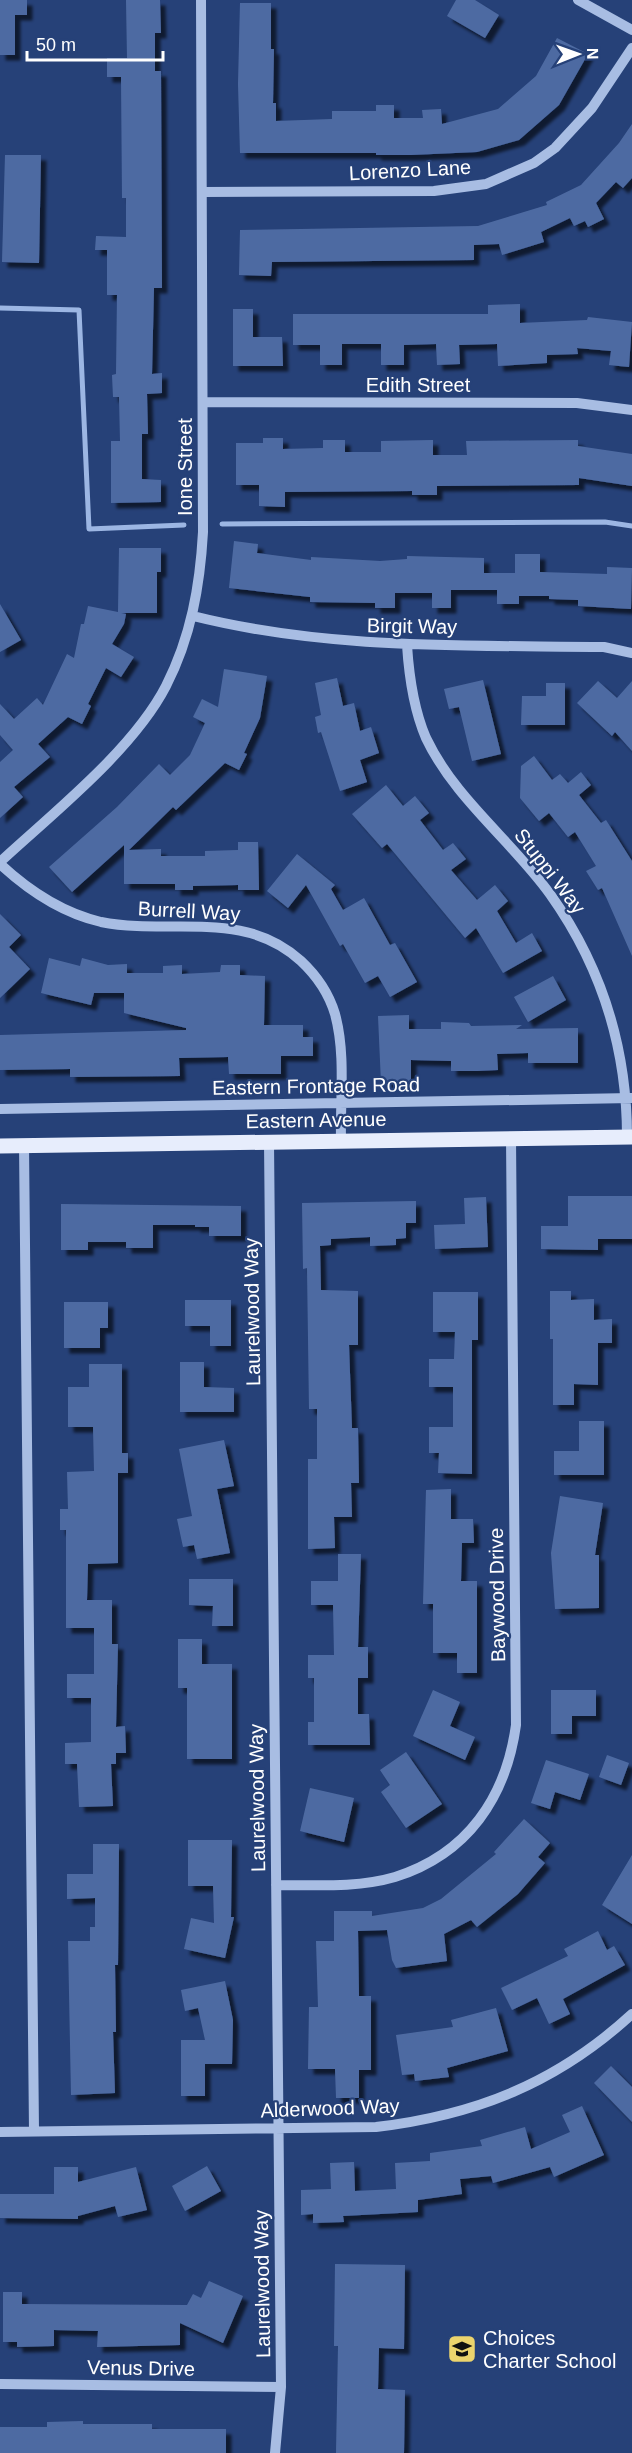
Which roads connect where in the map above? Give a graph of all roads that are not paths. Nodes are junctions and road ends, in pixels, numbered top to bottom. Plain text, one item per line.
1 (201, 0) edge
2 (578, 0) edge
3 (632, 30) edge
4 (632, 48) edge
5 (202, 192) junction
6 (204, 402) junction
7 (632, 410) edge
8 (193, 616) junction
9 (407, 645) junction
10 (632, 653) edge
11 (0, 863) edge
12 (629, 1098) edge
13 (340, 1102) junction
14 (0, 1109) edge
15 (630, 1137) edge
16 (511, 1138) junction
17 (341, 1141) junction
18 (268, 1142) junction
19 (24, 1145) junction
20 (0, 1146) edge
21 (276, 1885) junction
22 (632, 2014) edge
23 (279, 2129) junction
24 (34, 2131) junction
25 (0, 2132) edge
26 (0, 2384) edge
27 (282, 2387) junction
28 (275, 2453) edge

1 - 5 street, Ione Street
2 - 3 street
4 - 5 street, Lorenzo Lane
5 - 6 street, Ione Street
6 - 7 street, Edith Street
6 - 8 street, Ione Street
8 - 9 street, Birgit Way
8 - 11 street, Ione Street
9 - 10 street, Birgit Way
9 - 12 street, Stuppi Way
11 - 13 street, Burrell Way
12 - 13 street, Eastern Frontage Road
12 - 15 street, Stuppi Way
13 - 14 street, Eastern Frontage Road
13 - 17 street, Burrell Way
15 - 16 main road, Eastern Avenue
16 - 17 main road, Eastern Avenue
16 - 21 street, Baywood Drive
17 - 18 main road, Eastern Avenue
18 - 19 main road, Eastern Avenue
18 - 21 street, Laurelwood Way
19 - 20 main road, Eastern Avenue
19 - 24 street
21 - 23 street, Laurelwood Way
22 - 23 street, Alderwood Way
23 - 24 street, Alderwood Way
23 - 27 street, Laurelwood Way
24 - 25 street, Alderwood Way
26 - 27 street, Venus Drive
27 - 28 street, Laurelwood Way

